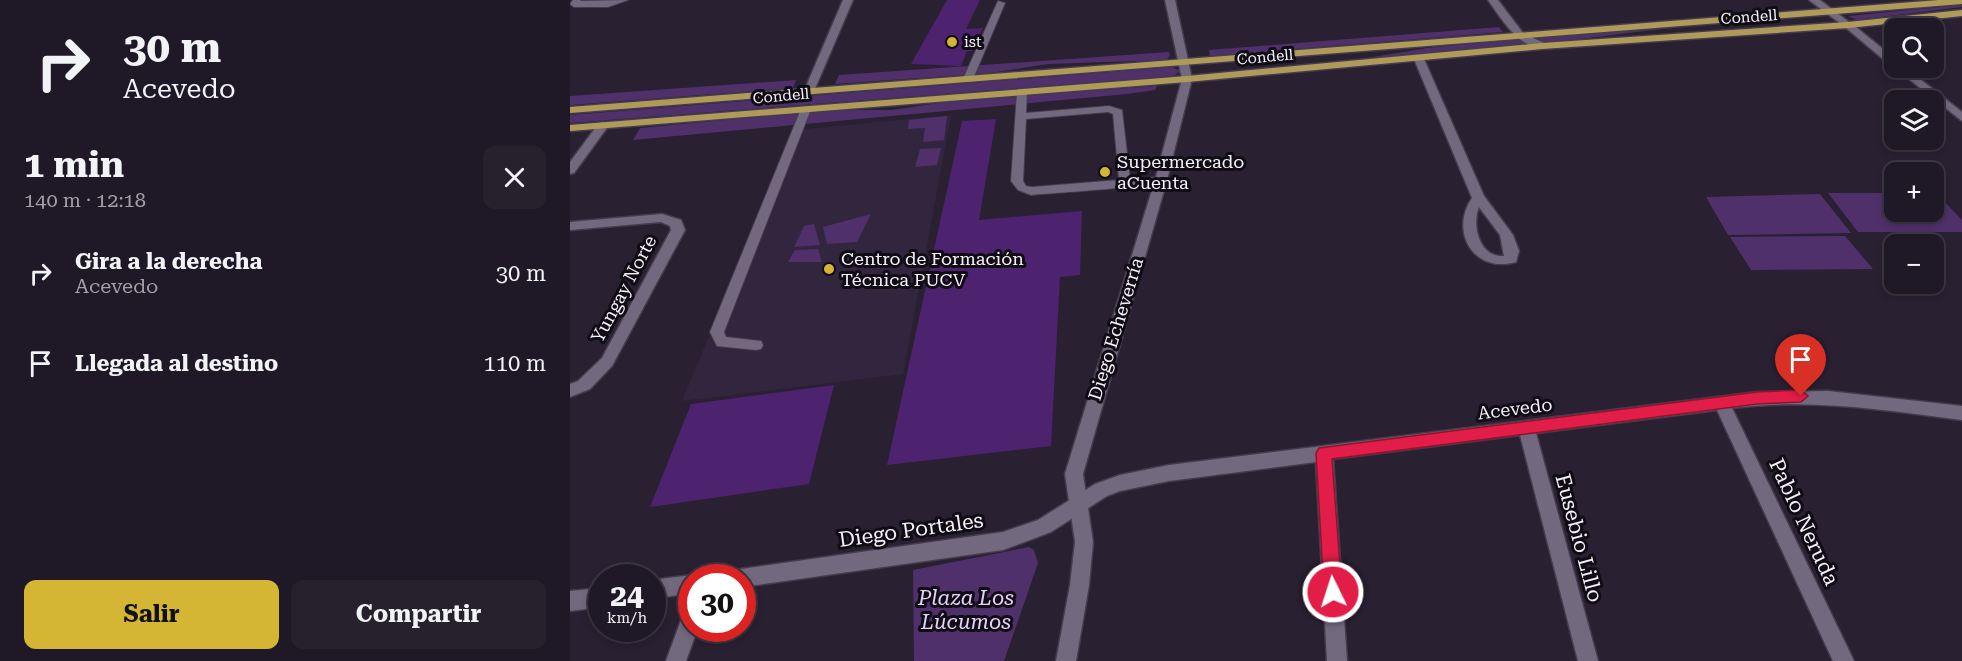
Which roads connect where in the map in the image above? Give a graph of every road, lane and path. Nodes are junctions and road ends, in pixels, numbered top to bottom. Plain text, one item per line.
1 (577, 0) edge
2 (624, 0) edge
3 (848, 0) edge
4 (1170, 0) edge
5 (1493, 0) edge
6 (1814, 0) edge
7 (1962, 1) edge
8 (1001, 3) dead end
9 (1830, 12) junction
10 (1962, 13) edge
11 (1848, 25) junction
12 (1520, 35) junction
13 (1542, 46) junction
14 (1884, 55) edge
15 (1419, 59) junction
16 (1184, 62) junction
17 (1912, 78) edge
18 (968, 79) junction
19 (1187, 79) junction
20 (808, 91) junction
21 (1022, 92) junction
22 (806, 109) junction
23 (570, 110) edge
24 (1023, 117) junction
25 (1962, 118) edge
26 (603, 125) junction
27 (570, 128) edge
28 (570, 170) edge
29 (1161, 180) junction
30 (1125, 184) junction
31 (1478, 198) junction
32 (570, 226) edge
33 (756, 345) dead end
34 (570, 390) edge
35 (1722, 403) junction
36 (1962, 413) edge
37 (1526, 427) junction
38 (1324, 453) junction
39 (1079, 503) junction
40 (756, 576) edge
41 (588, 599) edge
42 (570, 601) edge
43 (683, 642) edge
44 (676, 661) edge
45 (1066, 661) edge
46 (1337, 661) edge
47 (1588, 661) edge
48 (1844, 661) edge

1 - 2 lane
3 - 20 street
4 - 16 street, Diego Echeverría
5 - 12 street
6 - 9 street
7 - 9 main road, Condell
8 - 18 lane
9 - 11 street
9 - 12 main road, Condell
10 - 11 main road, Condell
11 - 13 main road, Condell
11 - 14 street
12 - 13 street
12 - 16 main road, Condell
13 - 15 main road, Condell
15 - 19 main road, Condell
15 - 31 street
16 - 18 main road, Condell
16 - 19 street, Diego Echeverría
17 - 25 street
18 - 20 main road, Condell
19 - 21 main road, Condell
19 - 29 street, Diego Echeverría
20 - 23 main road, Condell
21 - 22 main road, Condell
21 - 24 lane
22 - 26 main road, Condell
22 - 33 lane
24 - 30 lane
24 - 30 lane
26 - 27 main road, Condell
26 - 28 street
29 - 30 lane
29 - 39 street, Diego Echeverría
31 - 31 street
32 - 34 street, Yungay Norte
35 - 36 street, Acevedo
35 - 37 street, Acevedo
35 - 48 street, Pablo Neruda
37 - 38 street, Acevedo
37 - 47 street, Eusebio Lillo
38 - 39 street, Acevedo
38 - 46 street
39 - 40 street, Diego Portales
39 - 45 street, Diego Echeverría
41 - 42 street
43 - 44 street

